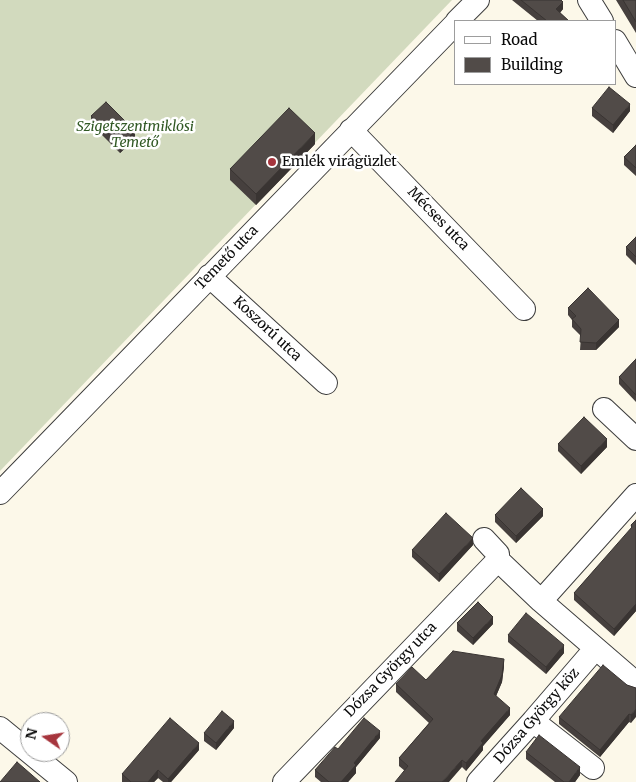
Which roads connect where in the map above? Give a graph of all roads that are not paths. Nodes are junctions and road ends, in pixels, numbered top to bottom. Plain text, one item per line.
1 (478, 0) edge
2 (589, 0) edge
3 (458, 20) edge
4 (601, 20) edge
5 (454, 24) edge
6 (616, 43) edge
7 (636, 76) edge
8 (351, 130) junction
9 (209, 276) junction
10 (524, 309) dead end
11 (326, 383) dead end
12 (604, 408) dead end
13 (636, 439) edge
14 (0, 493) edge
15 (636, 495) edge
16 (484, 539) dead end
17 (498, 560) junction
18 (541, 601) junction
19 (595, 649) junction
20 (636, 683) edge
21 (533, 721) junction
22 (0, 728) edge
23 (593, 768) dead end
24 (66, 782) edge
25 (284, 782) edge
26 (478, 782) edge

1 - 3 street, Temető utca
2 - 4 street
5 - 8 street, Temető utca
6 - 7 street
8 - 9 street, Temető utca
8 - 10 street, Mécses utca
9 - 11 street, Koszorú utca
9 - 14 street, Temető utca
12 - 13 street
15 - 18 street
16 - 17 street
17 - 18 street
17 - 25 street, Dózsa György utca
18 - 19 street
19 - 20 street
19 - 21 street, Dózsa György köz
21 - 23 street
21 - 26 street, Dózsa György köz
22 - 24 street

